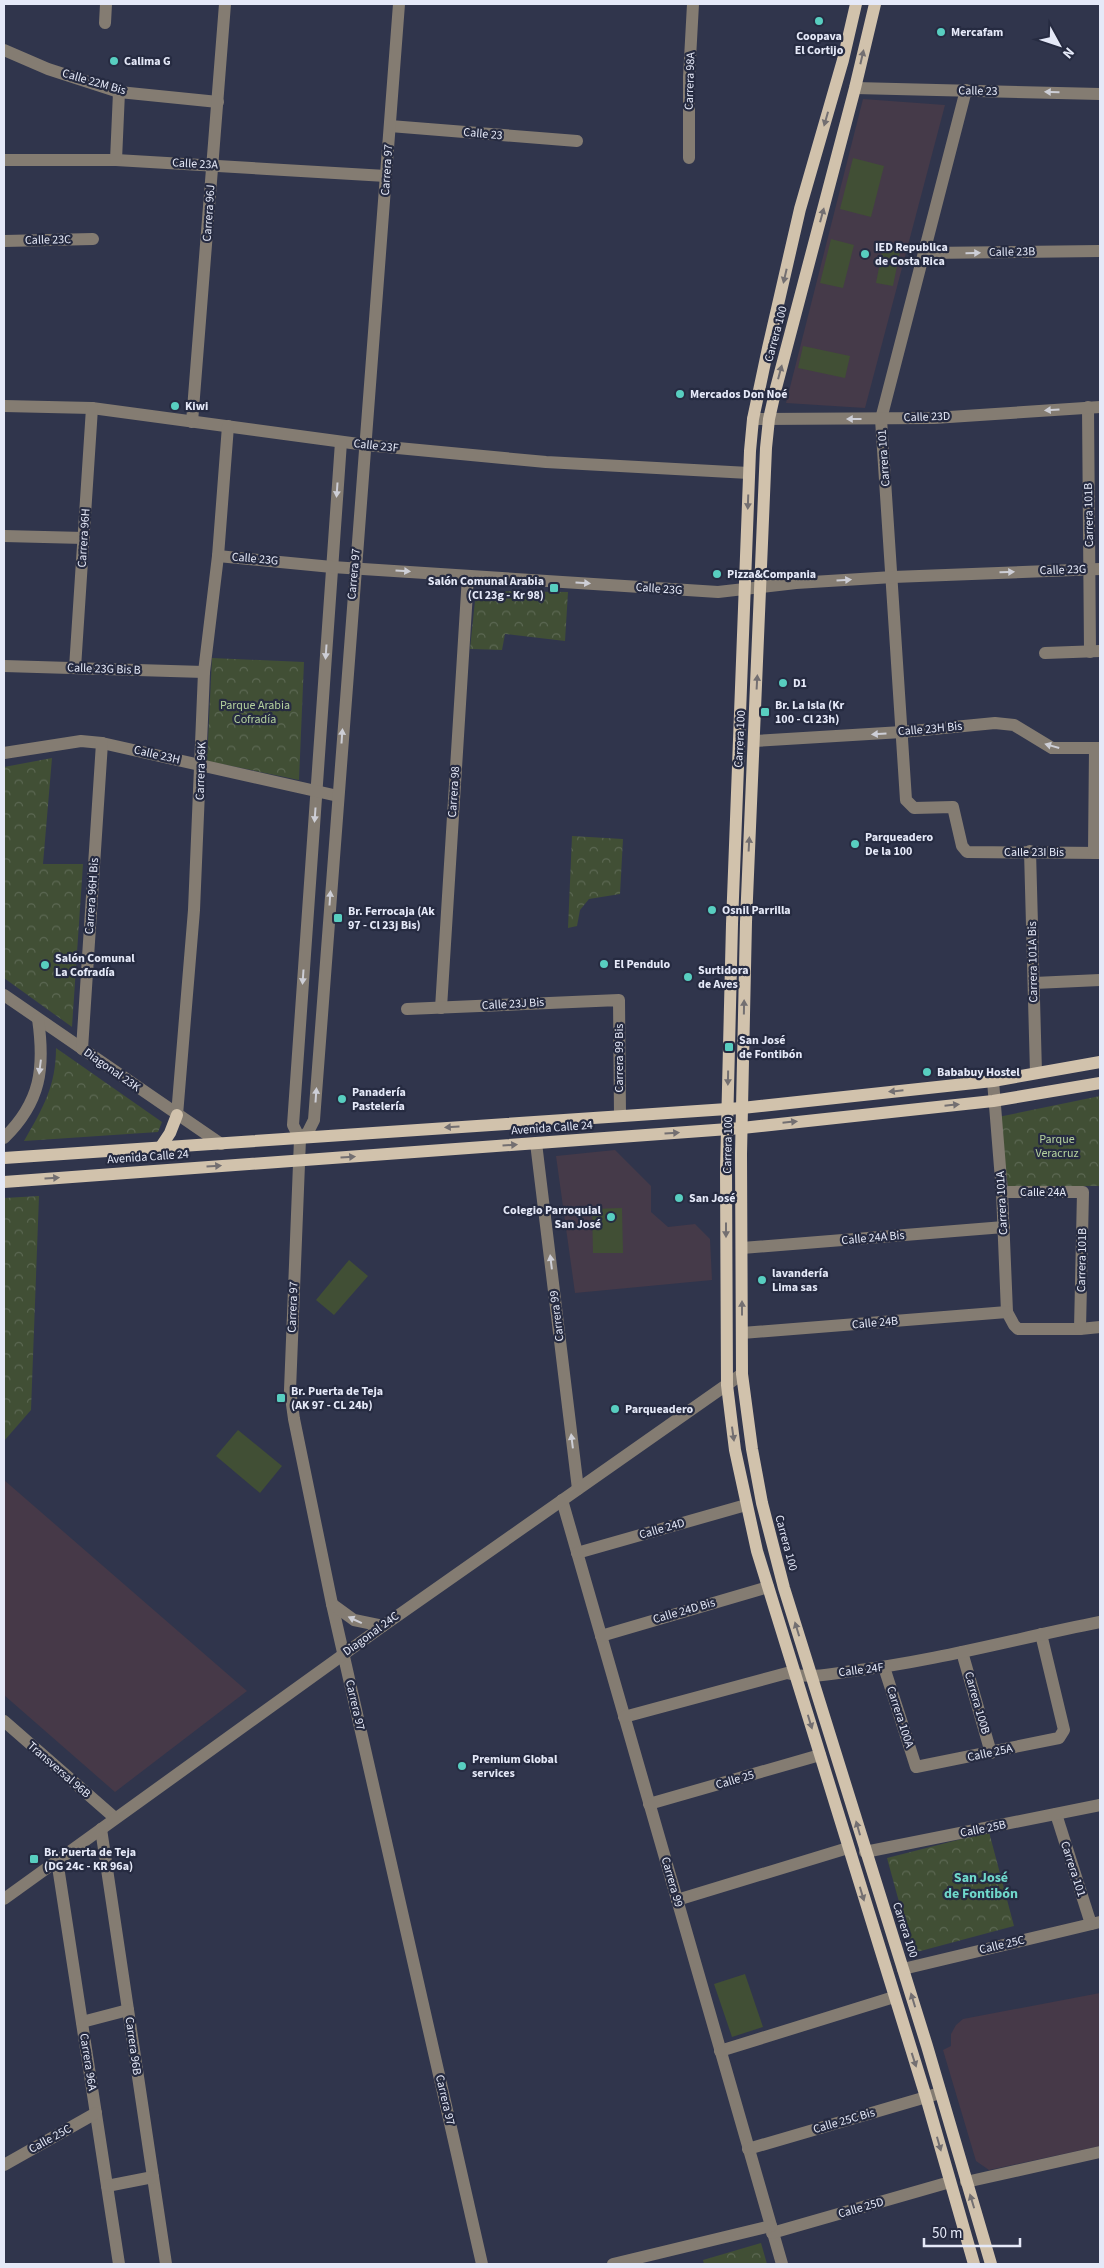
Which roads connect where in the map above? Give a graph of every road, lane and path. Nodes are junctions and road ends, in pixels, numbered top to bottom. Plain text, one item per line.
1 (106, 4) edge
2 (225, 4) edge
3 (399, 4) edge
4 (694, 4) edge
5 (856, 4) edge
6 (875, 4) edge
7 (105, 23) dead end
8 (4, 50) edge
9 (855, 88) junction
10 (966, 90) junction
11 (119, 92) junction
12 (1100, 94) edge
13 (218, 102) junction
14 (390, 126) junction
15 (577, 141) dead end
16 (689, 158) dead end
17 (4, 160) edge
18 (116, 160) junction
19 (213, 165) junction
20 (386, 176) junction
21 (93, 239) dead end
22 (4, 241) edge
23 (1100, 251) edge
24 (925, 253) junction
25 (4, 406) edge
26 (1094, 407) edge
27 (92, 408) junction
28 (753, 419) junction
29 (769, 419) junction
30 (881, 419) junction
31 (192, 422) junction
32 (228, 426) junction
33 (341, 442) junction
34 (366, 445) junction
35 (749, 473) junction
36 (4, 536) edge
37 (84, 538) junction
38 (218, 556) junction
39 (332, 567) junction
40 (354, 568) junction
41 (1095, 569) edge
42 (468, 576) junction
43 (893, 577) junction
44 (761, 587) junction
45 (746, 590) junction
46 (1095, 652) edge
47 (1045, 653) dead end
48 (4, 666) edge
49 (75, 668) junction
50 (204, 672) junction
51 (902, 732) junction
52 (754, 741) junction
53 (102, 743) junction
54 (1097, 748) edge
55 (4, 753) edge
56 (202, 766) junction
57 (316, 791) junction
58 (338, 796) junction
59 (967, 852) joint
60 (1030, 852) junction
61 (1097, 853) edge
62 (1100, 980) edge
63 (1034, 983) junction
64 (4, 995) edge
65 (619, 1000) joint
66 (441, 1008) junction
67 (408, 1009) dead end
68 (38, 1019) junction
69 (82, 1048) junction
70 (1100, 1062) edge
71 (1036, 1073) junction
72 (993, 1081) junction
73 (1100, 1083) edge
74 (993, 1101) junction
75 (727, 1108) junction
76 (742, 1108) junction
77 (177, 1115) junction
78 (620, 1116) junction
79 (742, 1128) junction
80 (727, 1129) junction
81 (4, 1138) edge
82 (300, 1139) junction
83 (536, 1143) junction
84 (221, 1144) junction
85 (160, 1148) junction
86 (4, 1158) edge
87 (299, 1160) junction
88 (4, 1182) edge
89 (1002, 1192) junction
90 (1083, 1192) joint
91 (1004, 1227) junction
92 (742, 1248) junction
93 (1007, 1312) junction
94 (1100, 1327) edge
95 (1080, 1329) junction
96 (742, 1333) junction
97 (742, 1374) junction
98 (727, 1385) junction
99 (578, 1489) junction
100 (562, 1500) junction
101 (746, 1505) junction
102 (577, 1553) junction
103 (768, 1587) junction
104 (332, 1604) junction
105 (1100, 1622) edge
106 (382, 1626) junction
107 (1041, 1634) junction
108 (601, 1636) junction
109 (962, 1652) junction
110 (344, 1654) junction
111 (884, 1667) junction
112 (795, 1675) junction
113 (811, 1675) junction
114 (624, 1717) junction
115 (4, 1721) edge
116 (991, 1753) junction
117 (820, 1755) junction
118 (916, 1768) joint
119 (649, 1804) junction
120 (1100, 1805) edge
121 (1056, 1814) junction
122 (115, 1818) junction
123 (101, 1829) junction
124 (848, 1848) junction
125 (865, 1852) junction
126 (57, 1860) junction
127 (4, 1899) edge
128 (677, 1900) junction
129 (1096, 1923) edge
130 (903, 1969) junction
131 (894, 1997) junction
132 (128, 2010) junction
133 (82, 2022) junction
134 (720, 2051) junction
135 (940, 2093) junction
136 (926, 2097) junction
137 (96, 2113) junction
138 (748, 2149) junction
139 (1100, 2152) edge
140 (4, 2165) edge
141 (153, 2177) junction
142 (950, 2182) junction
143 (966, 2182) junction
144 (107, 2186) junction
145 (772, 2230) junction
146 (119, 2264) edge
147 (166, 2264) edge
148 (482, 2264) edge
149 (613, 2264) edge
150 (782, 2264) edge
151 (974, 2264) edge
152 (991, 2264) edge

1 - 7 street
2 - 13 street, Carrera 96J
3 - 14 street, Carrera 97
4 - 16 street, Carrera 98A
5 -> 28 main road, Carrera 100
9 -> 6 main road, Carrera 100
8 - 11 street, Calle 22M Bis
9 - 10 street, Calle 23
29 -> 9 main road, Carrera 100
12 -> 10 street, Calle 23
10 - 24 street, Carrera 101
11 - 13 street, Calle 22M Bis
11 - 18 street
13 - 19 street, Carrera 96J
14 - 15 street, Calle 23
14 - 20 street, Carrera 97
17 - 18 street, Calle 23A
18 - 19 street, Calle 23A
19 - 20 street, Calle 23A
19 - 31 street, Carrera 96J
20 - 34 street, Carrera 97
21 - 22 street, Calle 23C
24 -> 23 street, Calle 23B
24 - 30 street, Carrera 101
25 - 27 street, Calle 23F
26 -> 30 street, Calle 23D
26 - 41 street, Carrera 101B
27 - 31 street, Calle 23F
27 - 37 street, Carrera 96H
28 - 29 street, Calle 23D
28 - 35 main road, Carrera 100
30 -> 29 street, Calle 23D
29 - 44 main road, Carrera 100
30 - 43 street, Carrera 101
31 - 32 street, Calle 23F
32 - 33 street, Calle 23F
32 - 38 street, Carrera 96K
33 - 34 street, Calle 23F
33 -> 39 street, Carrera 97
34 - 35 street, Calle 23F
34 - 40 street, Carrera 97
35 -> 45 main road, Carrera 100
36 - 37 street
37 - 49 street, Carrera 96H
38 - 39 street, Calle 23G
38 - 50 street, Carrera 96K
39 - 40 street, Calle 23G
39 -> 57 street, Carrera 97
40 -> 42 street, Calle 23G
58 -> 40 street, Carrera 97
43 -> 41 street, Calle 23G
41 - 46 street, Carrera 101B
42 -> 45 street, Calle 23G
42 - 66 street, Carrera 98
44 -> 43 street, Calle 23G
43 - 51 street, Carrera 101
44 - 45 street, Calle 23G
52 -> 44 main road, Carrera 100
45 -> 75 main road, Carrera 100
46 - 47 street
48 - 49 street, Calle 23G Bis B
49 - 50 street, Calle 23G Bis B
50 - 56 street, Carrera 96K
51 -> 52 street, Calle 23H Bis
54 -> 51 street, Calle 23H Bis
51 - 59 street, Carrera 101
76 -> 52 main road, Carrera 100
53 - 55 street, Calle 23H
53 - 56 street, Calle 23H
53 - 69 street, Carrera 96H Bis
54 - 61 street
56 - 57 street, Calle 23H
56 - 77 street, Carrera 96K
57 - 58 street, Calle 23H
57 -> 82 street, Carrera 97
82 -> 58 street, Carrera 97
59 - 60 street, Calle 23I Bis
60 - 61 street, Calle 23I Bis
60 - 63 street, Carrera 101A Bis
62 - 63 street
63 - 71 street, Carrera 101A Bis
64 - 68 street, Diagonal 23K
65 - 66 street, Calle 23J Bis
65 - 78 street, Carrera 99 Bis
66 - 67 street, Calle 23J Bis
68 - 69 street, Diagonal 23K
68 -> 81 street
69 - 77 street, Diagonal 23K
70 - 71 main road, Avenida Calle 24
71 - 72 main road, Avenida Calle 24
72 - 74 street, Carrera 101A
72 -> 76 main road, Avenida Calle 24
73 - 74 main road, Avenida Calle 24
79 -> 74 main road, Avenida Calle 24
74 - 89 street, Carrera 101A
75 - 76 main road, Avenida Calle 24
75 - 78 main road, Avenida Calle 24
75 - 80 main road, Carrera 100
76 - 79 main road, Carrera 100
77 - 84 street, Diagonal 23K
77 - 85 main road
78 -> 82 main road, Avenida Calle 24
79 - 80 main road, Avenida Calle 24
79 - 92 main road, Carrera 100
83 -> 80 main road, Avenida Calle 24
80 -> 98 main road, Carrera 100
82 - 84 main road, Avenida Calle 24
82 - 87 street, Carrera 97
87 -> 83 main road, Avenida Calle 24
99 -> 83 street, Carrera 99
84 - 85 main road, Avenida Calle 24
85 - 86 main road, Avenida Calle 24
88 -> 87 main road, Avenida Calle 24
87 - 104 street, Carrera 97
89 - 90 street, Calle 24A
89 - 91 street, Carrera 101A
90 - 95 street, Carrera 101B
91 - 92 street, Calle 24A Bis
91 - 93 street, Carrera 101A
96 -> 92 main road, Carrera 100
93 - 95 street, Carrera 101A
93 - 96 street, Calle 24B
94 - 95 street
96 - 97 main road, Carrera 100
97 - 98 street, Diagonal 24C
113 -> 97 main road, Carrera 100
98 - 99 street, Diagonal 24C
98 -> 101 main road, Carrera 100
99 - 100 street, Diagonal 24C
100 - 102 street, Carrera 99
100 - 106 street, Diagonal 24C
101 - 102 street, Calle 24D
101 - 103 main road, Carrera 100
102 - 108 street, Carrera 99
103 - 108 street, Calle 24D Bis
103 - 112 main road, Carrera 100
106 -> 104 street
104 - 110 street, Carrera 97
105 - 107 street, Calle 24F
106 - 110 street, Diagonal 24C
107 - 109 street, Calle 24F
107 - 116 street, Calle 25A
108 - 114 street, Carrera 99
109 - 111 street, Calle 24F
109 - 116 street, Carrera 100B
110 - 122 street, Diagonal 24C
110 - 148 street, Carrera 97
111 - 113 street, Calle 24F
111 - 118 street, Carrera 100A
112 - 113 street, Calle 24F
112 - 114 street, Calle 24F
112 -> 117 main road, Carrera 100
125 -> 113 main road, Carrera 100
114 - 119 street, Carrera 99
115 - 122 street, Transversal 96B
116 - 118 street, Calle 25A
117 - 119 street, Calle 25
117 - 124 main road, Carrera 100
119 - 128 street, Carrera 99
120 - 121 street, Calle 25B
121 - 125 street, Calle 25B
121 - 129 street, Carrera 101
122 - 123 street, Diagonal 24C
123 - 126 street, Diagonal 24C
123 - 132 street, Carrera 96B
124 - 128 street
124 -> 131 main road, Carrera 100
125 - 130 main road, Carrera 100
126 - 127 street, Diagonal 24C
126 - 133 street, Carrera 96A
128 - 134 street, Carrera 99
129 - 130 street, Calle 25C
135 -> 130 main road, Carrera 100
131 - 134 street
131 -> 136 main road, Carrera 100
132 - 133 street
132 - 141 street, Carrera 96B
133 - 137 street, Carrera 96A
134 - 138 street, Carrera 99
135 - 136 street, Calle 25C Bis
135 - 143 main road, Carrera 100
136 - 138 street, Calle 25C Bis
136 -> 142 main road, Carrera 100
137 - 140 street, Calle 25C
137 - 144 street, Carrera 96A
138 - 145 street, Carrera 99
139 - 143 street
141 - 144 street
141 - 147 street, Carrera 96B
142 - 145 street, Calle 25D
142 - 151 main road, Carrera 100
152 -> 143 main road, Carrera 100
144 - 146 street, Carrera 96A
145 - 149 street, Calle 25D
145 - 150 street, Carrera 99

